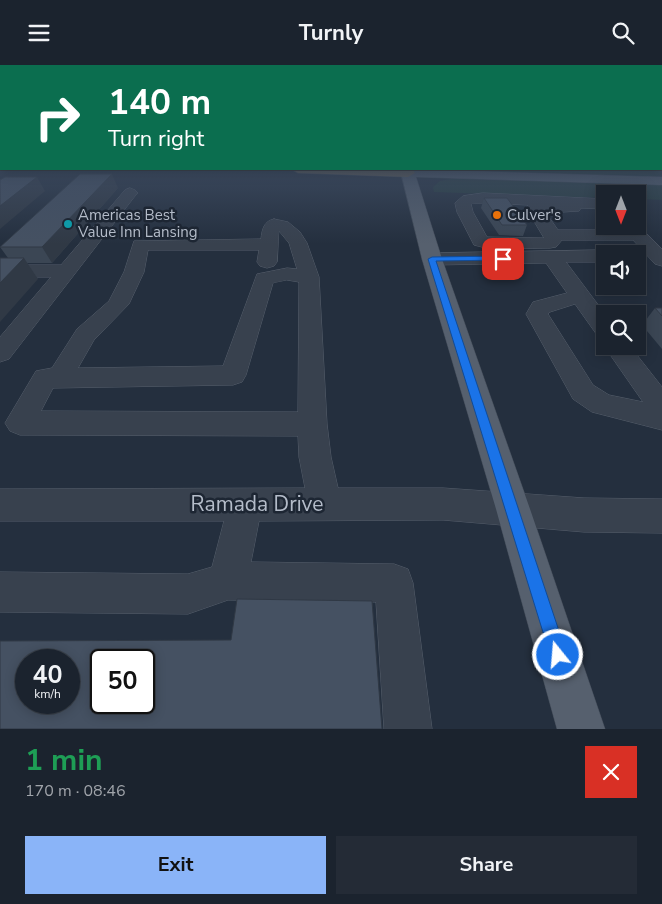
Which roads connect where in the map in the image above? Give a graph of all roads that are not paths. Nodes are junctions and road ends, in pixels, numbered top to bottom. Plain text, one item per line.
1 (411, 182) edge
2 (130, 193) dead end
3 (596, 204) edge
4 (571, 205) junction
5 (595, 234) joint
6 (638, 235) edge
7 (269, 244) junction
8 (550, 245) junction
9 (596, 254) edge
10 (646, 255) edge
11 (660, 256) edge
12 (432, 259) junction
13 (0, 271) edge
14 (67, 271) junction
15 (309, 277) junction
16 (264, 278) junction
17 (581, 297) junction
18 (596, 318) edge
19 (0, 353) edge
20 (624, 356) dead end
21 (59, 378) junction
22 (662, 407) edge
23 (662, 418) edge
24 (312, 424) junction
25 (325, 504) junction
26 (0, 505) edge
27 (244, 505) junction
28 (513, 509) junction
29 (662, 516) edge
30 (228, 581) junction
31 (0, 592) edge
32 (408, 729) edge
33 (581, 729) edge

1 - 12 main road
2 - 14 street
3 - 4 street
4 - 5 street
4 - 8 street
4 - 8 street
5 - 8 street
6 - 11 street
7 - 15 street
7 - 16 street
7 - 21 street
8 - 9 street
8 - 12 street
8 - 17 street
10 - 11 street
12 - 28 main road
13 - 14 street
14 - 19 street
15 - 16 street
15 - 24 street
16 - 21 street
17 - 18 street
17 - 23 street
20 - 22 street
21 - 24 street
24 - 25 street
25 - 27 street, Ramada Drive
25 - 28 street, Ramada Drive
26 - 27 street, Ramada Drive
27 - 30 street
28 - 29 street, Ramada Drive
28 - 33 main road
30 - 31 street
30 - 32 street

